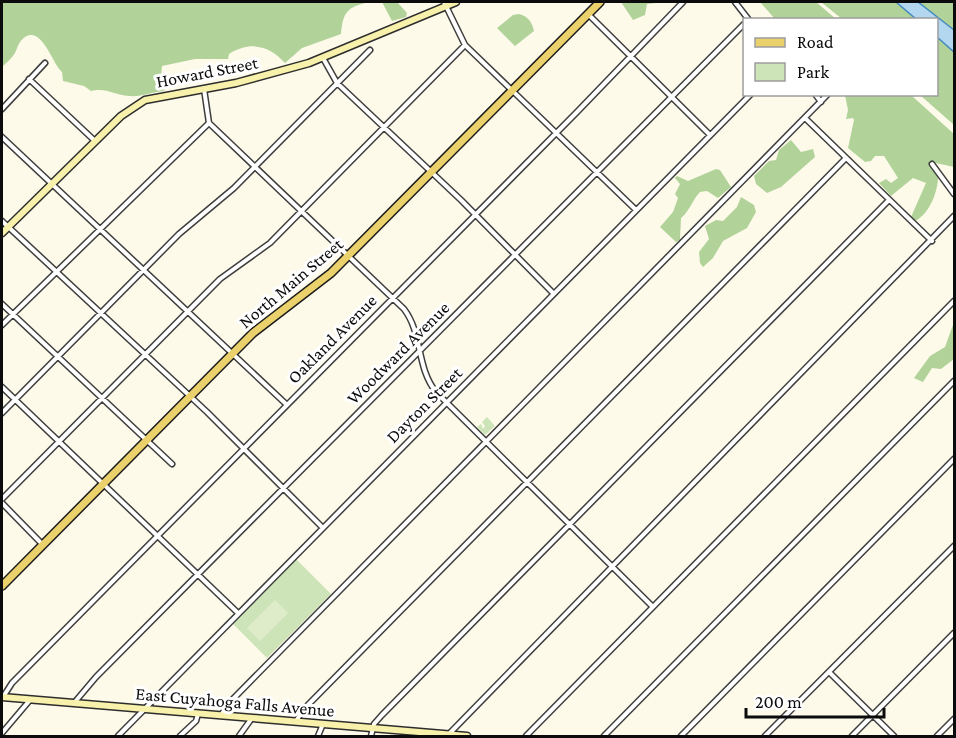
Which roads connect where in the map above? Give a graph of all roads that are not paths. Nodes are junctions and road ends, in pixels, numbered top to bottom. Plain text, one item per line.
1 (456, 2) edge
2 (600, 2) edge
3 (683, 2) edge
4 (735, 2) edge
5 (446, 4) edge
6 (587, 14) junction
7 (747, 18) edge
8 (743, 25) edge
9 (465, 45) junction
10 (370, 50) dead end
11 (631, 57) junction
12 (323, 58) junction
13 (45, 63) dead end
14 (29, 79) junction
15 (337, 83) junction
16 (204, 88) junction
17 (512, 89) junction
18 (749, 96) edge
19 (816, 96) edge
20 (826, 96) edge
21 (671, 97) junction
22 (821, 102) junction
23 (2, 109) edge
24 (805, 118) junction
25 (209, 123) junction
26 (384, 128) junction
27 (557, 132) junction
28 (710, 135) junction
29 (2, 137) edge
30 (95, 142) junction
31 (846, 158) junction
32 (932, 164) dead end
33 (255, 166) junction
34 (597, 171) junction
35 (431, 172) junction
36 (52, 183) junction
37 (954, 194) edge
38 (889, 200) junction
39 (302, 210) junction
40 (636, 210) junction
41 (476, 214) junction
42 (954, 216) edge
43 (2, 221) edge
44 (8, 227) junction
45 (100, 229) junction
46 (2, 233) edge
47 (932, 241) junction
48 (516, 254) junction
49 (349, 255) junction
50 (143, 269) junction
51 (56, 272) junction
52 (554, 293) junction
53 (393, 297) junction
54 (954, 301) edge
55 (2, 304) edge
56 (188, 311) junction
57 (100, 313) junction
58 (13, 315) junction
59 (2, 325) edge
60 (420, 351) junction
61 (232, 353) junction
62 (145, 355) junction
63 (57, 356) junction
64 (954, 381) edge
65 (2, 387) edge
66 (189, 397) junction
67 (102, 398) junction
68 (15, 399) junction
69 (445, 403) junction
70 (286, 404) junction
71 (2, 413) edge
72 (147, 439) junction
73 (59, 441) junction
74 (485, 442) junction
75 (243, 448) junction
76 (954, 459) edge
77 (172, 464) dead end
78 (104, 483) junction
79 (526, 483) junction
80 (283, 488) junction
81 (2, 501) edge
82 (569, 525) junction
83 (322, 527) junction
84 (159, 534) junction
85 (43, 545) junction
86 (954, 546) edge
87 (611, 566) junction
88 (198, 574) junction
89 (2, 586) edge
90 (653, 607) junction
91 (238, 613) junction
92 (954, 633) edge
93 (830, 673) junction
94 (2, 697) edge
95 (30, 700) junction
96 (74, 704) junction
97 (144, 709) junction
98 (198, 714) junction
99 (221, 716) junction
100 (873, 716) junction
101 (252, 718) junction
102 (954, 719) edge
103 (296, 722) junction
104 (322, 724) junction
105 (374, 729) junction
106 (2, 733) edge
107 (448, 735) junction
108 (118, 736) edge
109 (180, 736) edge
110 (239, 736) edge
111 (318, 736) edge
112 (371, 736) edge
113 (467, 736) edge
114 (526, 736) edge
115 (604, 736) edge
116 (681, 736) edge
117 (765, 736) edge
118 (852, 736) edge
119 (894, 736) edge
120 (937, 736) edge

1 - 5 main road, Howard Street
2 - 6 main road, North Main Street
3 - 11 street, Oakland Avenue
4 - 7 street
5 - 9 street
5 - 12 main road, Howard Street
6 - 11 street
6 - 17 main road, North Main Street
8 - 21 street, Woodward Avenue
9 - 17 street
9 - 26 street
10 - 15 street
11 - 21 street
11 - 27 street, Oakland Avenue
12 - 15 street
12 - 16 main road, Howard Street
13 - 14 street
14 - 23 street
14 - 30 street
15 - 26 street
15 - 33 street
16 - 25 street
16 - 30 main road, Howard Street
17 - 27 street
17 - 35 main road, North Main Street
18 - 28 street, Dayton Street
19 - 22 street
20 - 22 street
21 - 28 street
21 - 34 street, Woodward Avenue
22 - 24 street
24 - 31 street
24 - 74 street
25 - 33 street
25 - 45 street
26 - 35 street
26 - 39 street
27 - 34 street
27 - 41 street, Oakland Avenue
28 - 40 street, Dayton Street
29 - 36 street
30 - 36 main road, Howard Street
31 - 38 street
31 - 79 street
32 - 37 street
33 - 39 street
33 - 50 street
34 - 40 street
34 - 48 street, Woodward Avenue
35 - 41 street
35 - 49 main road, North Main Street
36 - 44 main road, Howard Street
36 - 45 street
38 - 47 street
38 - 82 street
39 - 49 street
39 - 56 street
40 - 52 street, Dayton Street
41 - 48 street
41 - 53 street, Oakland Avenue
42 - 47 street
43 - 44 street
44 - 46 main road, Howard Street
44 - 51 street
45 - 50 street
45 - 51 street
47 - 87 street
48 - 52 street
48 - 60 street, Woodward Avenue
49 - 53 street
49 - 61 main road, North Main Street
50 - 56 street
50 - 57 street
51 - 57 street
51 - 58 street
52 - 69 street, Dayton Street
53 - 60 street
53 - 70 street, Oakland Avenue
54 - 90 street
55 - 58 street
56 - 61 street
56 - 62 street
57 - 62 street
57 - 63 street
58 - 59 street
58 - 63 street
60 - 69 street
60 - 80 street, Woodward Avenue
61 - 66 main road, North Main Street
61 - 70 street
62 - 66 street
62 - 67 street
63 - 67 street
63 - 68 street
64 - 115 street
65 - 68 street
66 - 72 main road, North Main Street
66 - 75 street
67 - 72 street
67 - 73 street
68 - 71 street
68 - 73 street
69 - 74 street
69 - 83 street, Dayton Street
70 - 75 street, Oakland Avenue
72 - 77 street
72 - 78 main road, North Main Street
73 - 78 street
73 - 81 street
74 - 79 street
74 - 99 street
75 - 80 street
75 - 84 street, Oakland Avenue
76 - 116 street
78 - 84 street
78 - 85 main road, North Main Street
79 - 82 street
79 - 103 street
80 - 83 street
80 - 88 street, Woodward Avenue
81 - 85 street
82 - 87 street
82 - 105 street
83 - 91 street, Dayton Street
84 - 88 street
84 - 94 street, Oakland Avenue
85 - 89 main road, North Main Street
86 - 93 street
87 - 90 street
87 - 107 street
88 - 91 street
88 - 96 street, Woodward Avenue
90 - 114 street
91 - 97 street, Dayton Street
92 - 100 street
93 - 100 street
93 - 117 street
94 - 95 main road, East Cuyahoga Falls Avenue
95 - 96 main road, East Cuyahoga Falls Avenue
95 - 106 street
96 - 97 main road, East Cuyahoga Falls Avenue
97 - 98 main road, East Cuyahoga Falls Avenue
97 - 108 street, Dayton Street
98 - 99 main road, East Cuyahoga Falls Avenue
98 - 109 street
99 - 101 main road, East Cuyahoga Falls Avenue
100 - 118 street
100 - 119 street
101 - 103 main road, East Cuyahoga Falls Avenue
101 - 110 street
102 - 120 street
103 - 104 main road, East Cuyahoga Falls Avenue
104 - 105 main road, East Cuyahoga Falls Avenue
104 - 111 street
105 - 107 main road, East Cuyahoga Falls Avenue
105 - 112 street
107 - 113 main road, East Cuyahoga Falls Avenue

